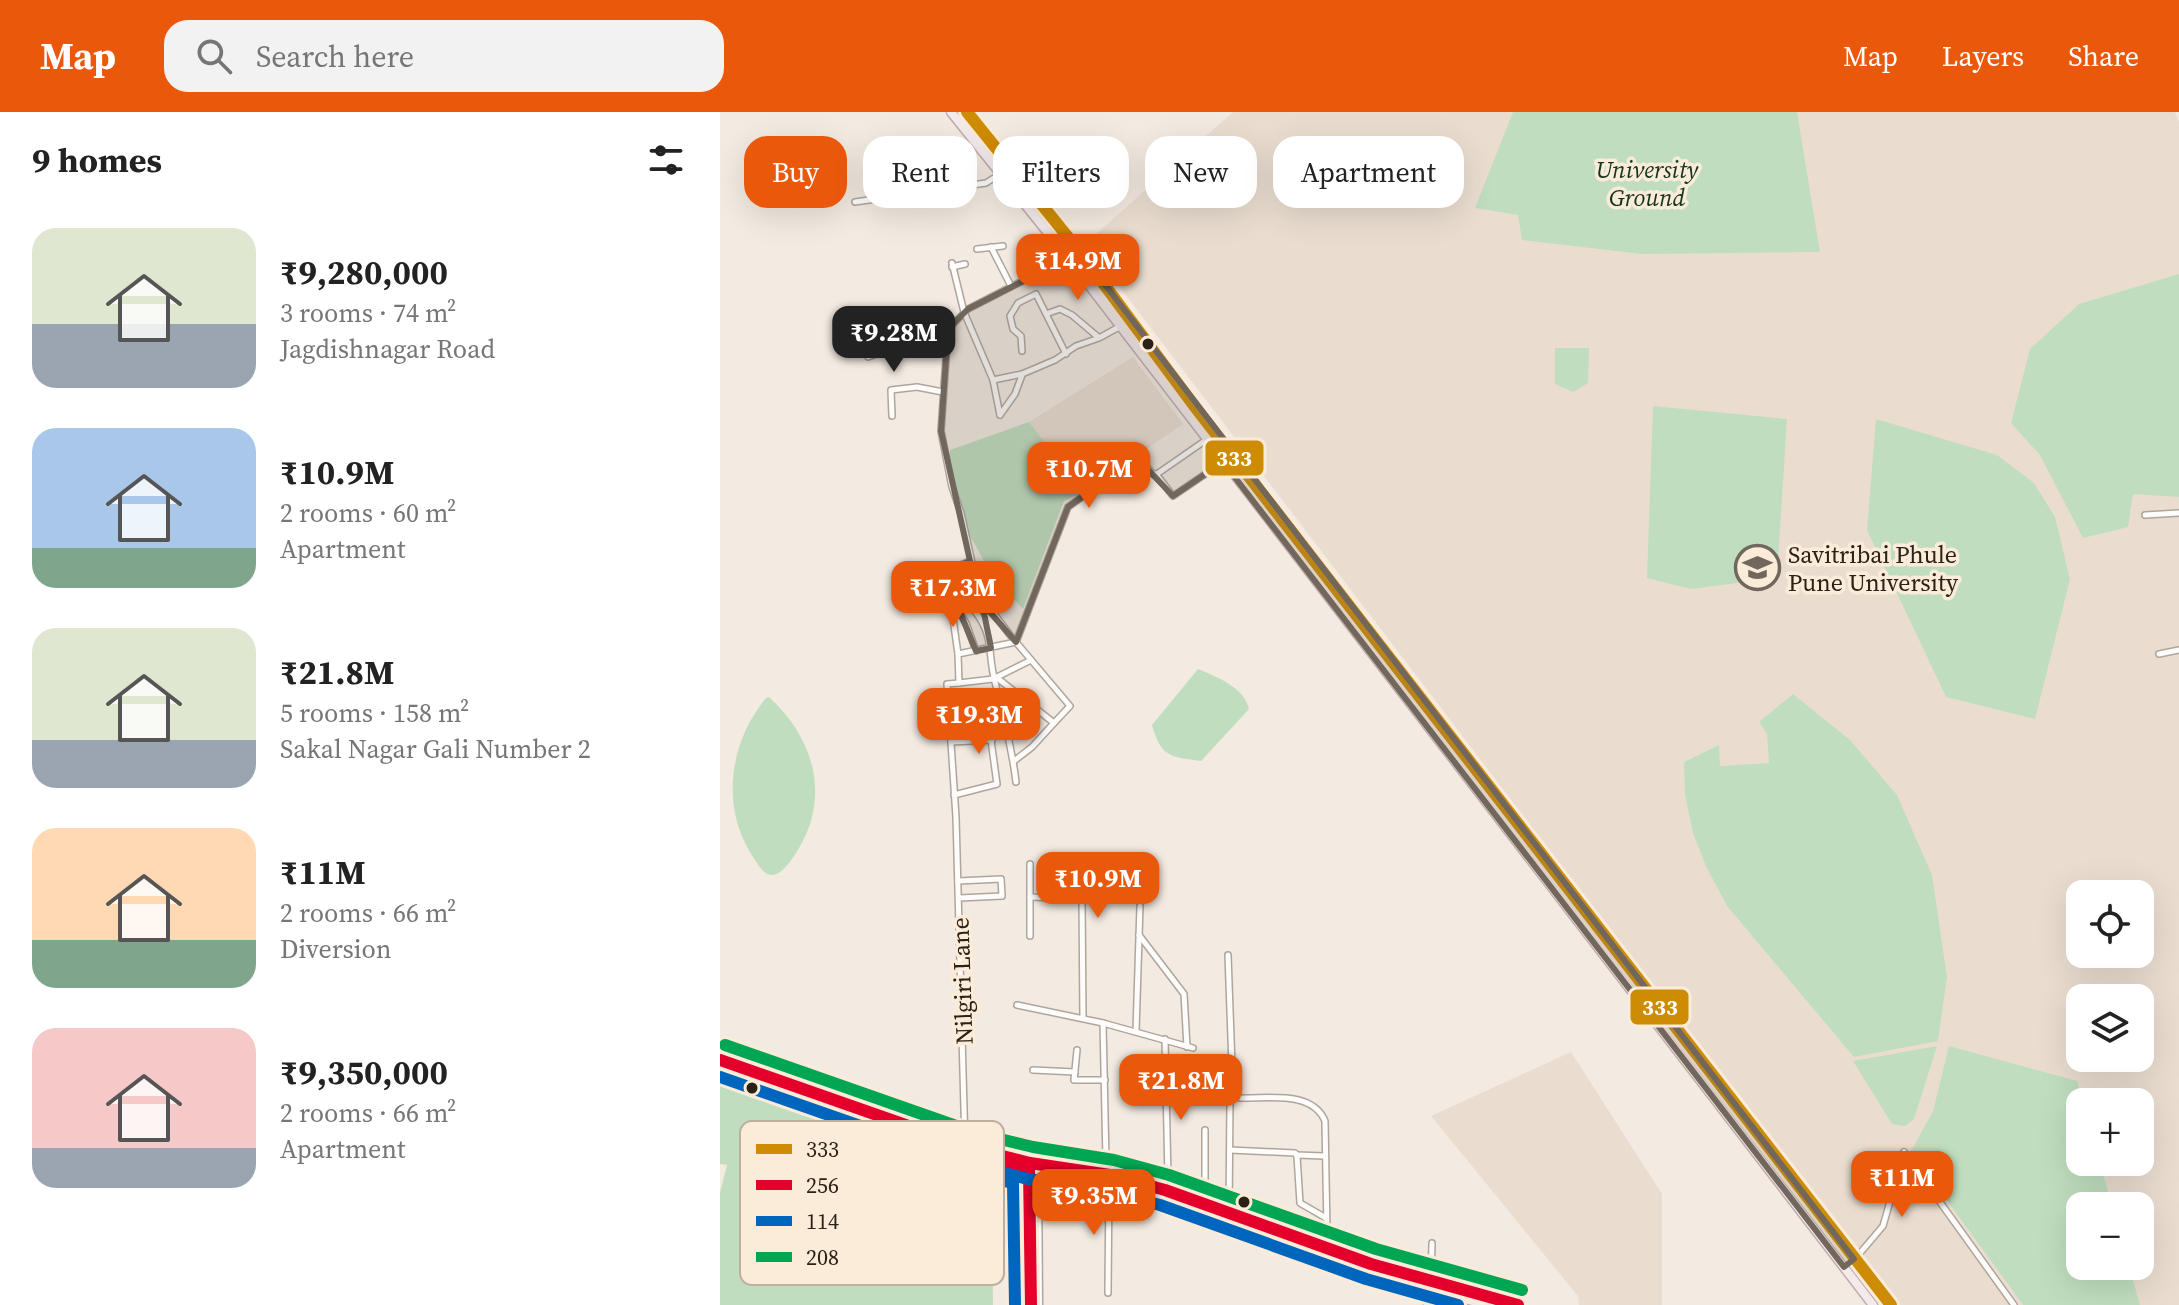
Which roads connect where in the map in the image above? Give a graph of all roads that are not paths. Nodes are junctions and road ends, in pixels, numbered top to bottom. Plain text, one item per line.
1 (951, 112) edge
2 (967, 112) edge
3 (993, 163) edge
4 (993, 178) edge
5 (855, 202) dead end
6 (1029, 208) edge
7 (1003, 246) dead end
8 (991, 247) junction
9 (977, 249) dead end
10 (1080, 252) junction
11 (1068, 258) junction
12 (965, 264) dead end
13 (1011, 286) junction
14 (964, 312) junction
15 (1046, 314) junction
16 (1119, 327) junction
17 (948, 329) junction
18 (1099, 338) junction
19 (1022, 351) dead end
20 (1066, 354) junction
21 (868, 357) dead end
22 (1022, 374) junction
23 (993, 380) junction
24 (943, 392) junction
25 (892, 416) dead end
26 (1206, 440) junction
27 (1223, 462) junction
28 (1156, 474) junction
29 (2179, 513) edge
30 (2145, 515) dead end
31 (970, 561) junction
32 (982, 597) junction
33 (951, 600) junction
34 (1016, 642) junction
35 (991, 648) junction
36 (2179, 650) edge
37 (976, 651) junction
38 (958, 654) junction
39 (2159, 654) dead end
40 (1031, 660) junction
41 (995, 677) junction
42 (959, 683) junction
43 (986, 704) dead end
44 (1054, 723) junction
45 (992, 740) junction
46 (951, 742) junction
47 (1014, 761) junction
48 (1016, 782) dead end
49 (954, 795) junction
50 (1030, 864) dead end
51 (958, 881) junction
52 (1030, 897) junction
53 (959, 898) junction
54 (1140, 906) dead end
55 (1139, 935) junction
56 (1030, 936) dead end
57 (1228, 955) dead end
58 (1017, 1005) dead end
59 (1083, 1018) junction
60 (1103, 1023) junction
61 (1136, 1031) junction
62 (1165, 1039) junction
63 (1077, 1050) dead end
64 (720, 1060) edge
65 (720, 1069) edge
66 (1033, 1070) dead end
67 (1075, 1072) junction
68 (1105, 1080) junction
69 (762, 1081) junction
70 (1233, 1093) junction
71 (872, 1121) edge
72 (887, 1121) edge
73 (964, 1121) edge
74 (1205, 1130) dead end
75 (1230, 1150) junction
76 (1297, 1155) junction
77 (1324, 1156) junction
78 (1004, 1158) edge
79 (1004, 1160) edge
80 (1033, 1167) junction
81 (1106, 1178) junction
82 (1163, 1193) junction
83 (1205, 1204) junction
84 (1229, 1213) junction
85 (1326, 1218) junction
86 (1432, 1243) dead end
87 (1321, 1247) junction
88 (1854, 1259) junction
89 (1844, 1267) junction
90 (1429, 1286) junction
91 (1108, 1293) dead end
92 (1031, 1305) edge
93 (1039, 1305) edge
94 (1427, 1305) edge
95 (1489, 1305) edge
96 (1518, 1305) edge
97 (1873, 1305) edge
98 (1891, 1305) edge
99 (2014, 1305) edge

1 - 3 main road
2 - 10 main road
4 - 5 street
6 - 11 main road
7 - 8 street
8 - 9 street
8 - 13 street
10 - 11 street
10 - 88 main road
11 - 13 street
11 - 16 main road
12 - 14 street
13 - 14 street
14 - 17 street
14 - 23 street
15 - 18 street
15 - 19 street
15 - 20 street
16 - 18 street
16 - 26 main road
17 - 21 street
17 - 24 street
18 - 20 street
20 - 22 street
22 - 23 street
22 - 23 street
24 - 25 street
24 - 31 street
26 - 27 main road
26 - 28 street
27 - 28 street
27 - 89 main road
28 - 34 street
29 - 30 street
31 - 32 street
31 - 33 street
32 - 34 street
32 - 35 street
33 - 37 street
33 - 38 street
34 - 35 street
34 - 40 street
35 - 37 street
35 - 41 street
36 - 39 street
37 - 38 street
38 - 42 street
40 - 41 street
40 - 44 street
41 - 42 street
41 - 44 street
41 - 47 street
42 - 46 street, Nilgiri Lane
43 - 45 street
44 - 47 street
45 - 46 street
45 - 49 street
46 - 49 street, Nilgiri Lane
47 - 48 street
49 - 51 street, Nilgiri Lane
50 - 52 street
51 - 53 street, Nilgiri Lane
51 - 53 street
52 - 56 street
52 - 59 street
53 - 73 street, Nilgiri Lane
54 - 55 street
55 - 61 street
55 - 62 street
57 - 70 street
58 - 59 street
59 - 60 street
60 - 61 street
60 - 68 street
61 - 62 street
62 - 82 street
63 - 67 street
64 - 69 main road
65 - 69 main road
66 - 67 street
67 - 68 street
68 - 81 street
69 - 71 main road
69 - 72 main road
70 - 75 street
70 - 77 street
74 - 83 street
75 - 76 street
75 - 84 street
76 - 77 street
76 - 85 street
77 - 85 street
78 - 80 main road
79 - 80 main road
80 - 81 main road
80 - 92 street
80 - 93 street
81 - 82 main road
81 - 91 street
82 - 83 main road
82 - 90 main road
83 - 84 main road
84 - 87 main road
85 - 87 street
86 - 90 street
87 - 90 main road
88 - 89 main road
88 - 98 main road
88 - 99 street
89 - 97 main road
90 - 94 street
90 - 95 main road
90 - 96 main road

